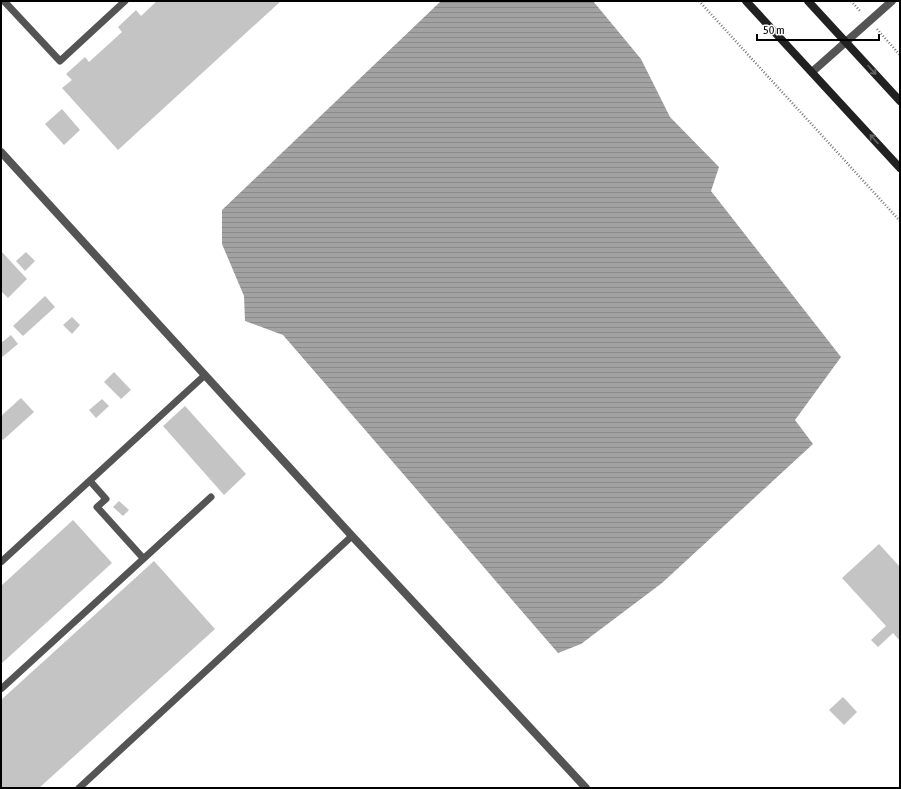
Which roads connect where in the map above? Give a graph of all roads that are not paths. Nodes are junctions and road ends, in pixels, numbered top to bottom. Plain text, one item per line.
1 (4, 1) edge
2 (125, 1) edge
3 (746, 1) edge
4 (808, 1) edge
5 (892, 1) edge
6 (846, 42) junction
7 (812, 72) junction
8 (900, 101) edge
9 (1, 152) edge
10 (900, 168) edge
11 (205, 375) junction
12 (90, 481) junction
13 (211, 497) dead end
14 (352, 536) junction
15 (143, 558) junction
16 (1, 562) edge
17 (1, 690) edge
18 (79, 788) edge
19 (586, 788) edge

1 - 2 lane
3 - 7 main road
4 - 6 main road
5 - 6 street
6 - 7 street
6 -> 8 main road
10 -> 7 main road
9 - 11 street
11 - 12 lane
11 - 14 street
12 - 15 lane
12 - 16 lane
13 - 15 lane
14 - 18 lane
14 - 19 street
15 - 17 lane

